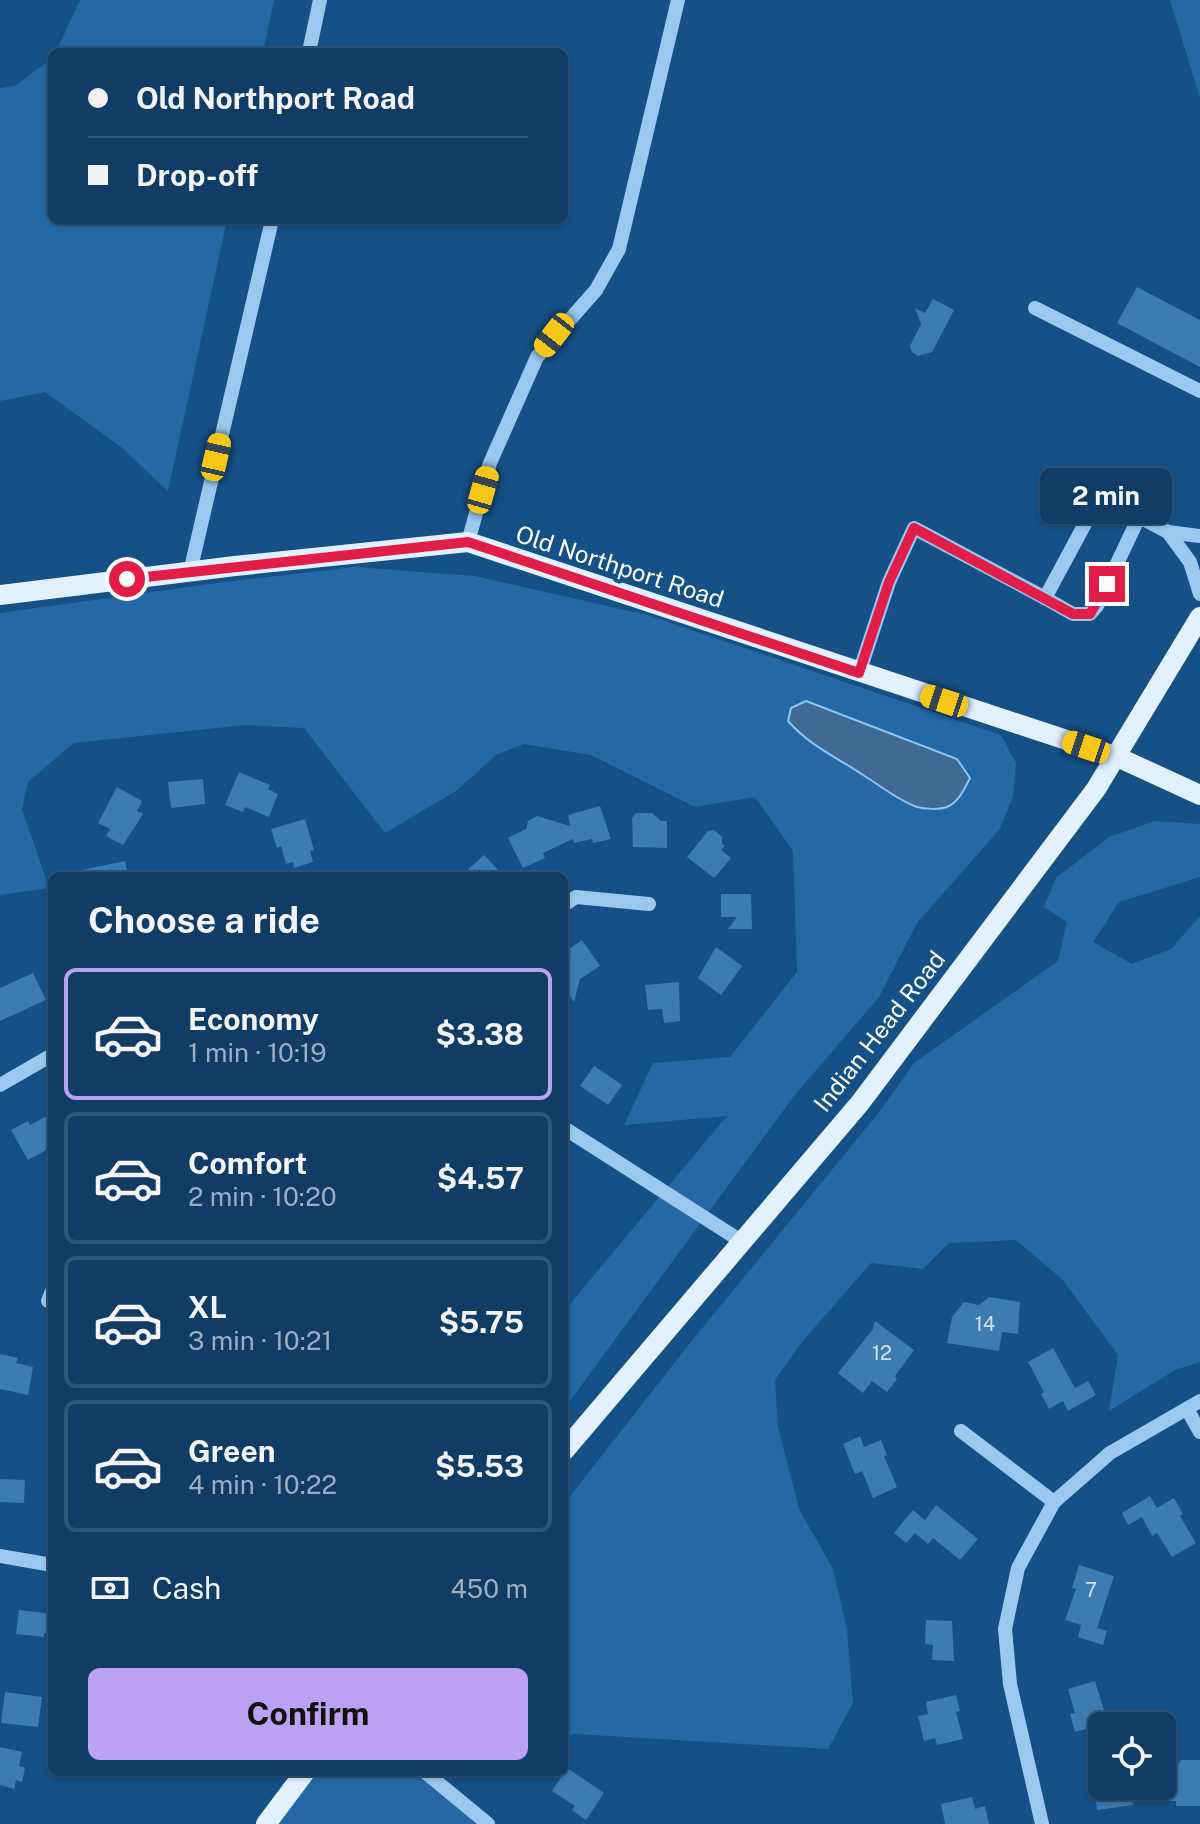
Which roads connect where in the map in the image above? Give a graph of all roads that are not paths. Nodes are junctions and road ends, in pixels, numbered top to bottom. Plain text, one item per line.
1 (320, 0) edge
2 (678, 0) edge
3 (310, 48) edge
4 (271, 224) edge
5 (1035, 308) dead end
6 (1200, 391) edge
7 (1139, 517) junction
8 (1168, 532) junction
9 (1200, 536) edge
10 (468, 542) junction
11 (190, 572) junction
12 (1200, 594) edge
13 (0, 595) edge
14 (1045, 598) junction
15 (1200, 617) edge
16 (859, 673) junction
17 (1115, 756) junction
18 (1200, 795) edge
19 (568, 902) edge
20 (649, 904) dead end
21 (48, 1057) edge
22 (0, 1085) edge
23 (568, 1131) edge
24 (741, 1241) junction
25 (1193, 1405) edge
26 (961, 1431) dead end
27 (1200, 1432) edge
28 (568, 1446) edge
29 (1054, 1502) junction
30 (0, 1556) edge
31 (48, 1564) edge
32 (302, 1776) edge
33 (430, 1776) edge
34 (266, 1824) edge
35 (488, 1824) edge
36 (1042, 1824) edge

1 - 3 street
2 - 10 street
4 - 11 street
5 - 6 street
7 - 8 street
7 - 14 street
7 - 14 street
8 - 9 street
8 - 12 street
10 - 11 main road, Old Northport Road
10 - 16 main road, Old Northport Road
11 - 13 main road, Old Northport Road
14 - 16 street
15 - 17 main road, Indian Head Road
16 - 17 main road, Old Northport Road
17 - 18 main road, Old Northport Road
17 - 24 main road, Indian Head Road
19 - 20 street
21 - 22 street
23 - 24 street
24 - 28 main road, Indian Head Road
25 - 27 street
25 - 29 street
26 - 29 street
29 - 36 street
30 - 31 street
32 - 34 main road
33 - 35 street

